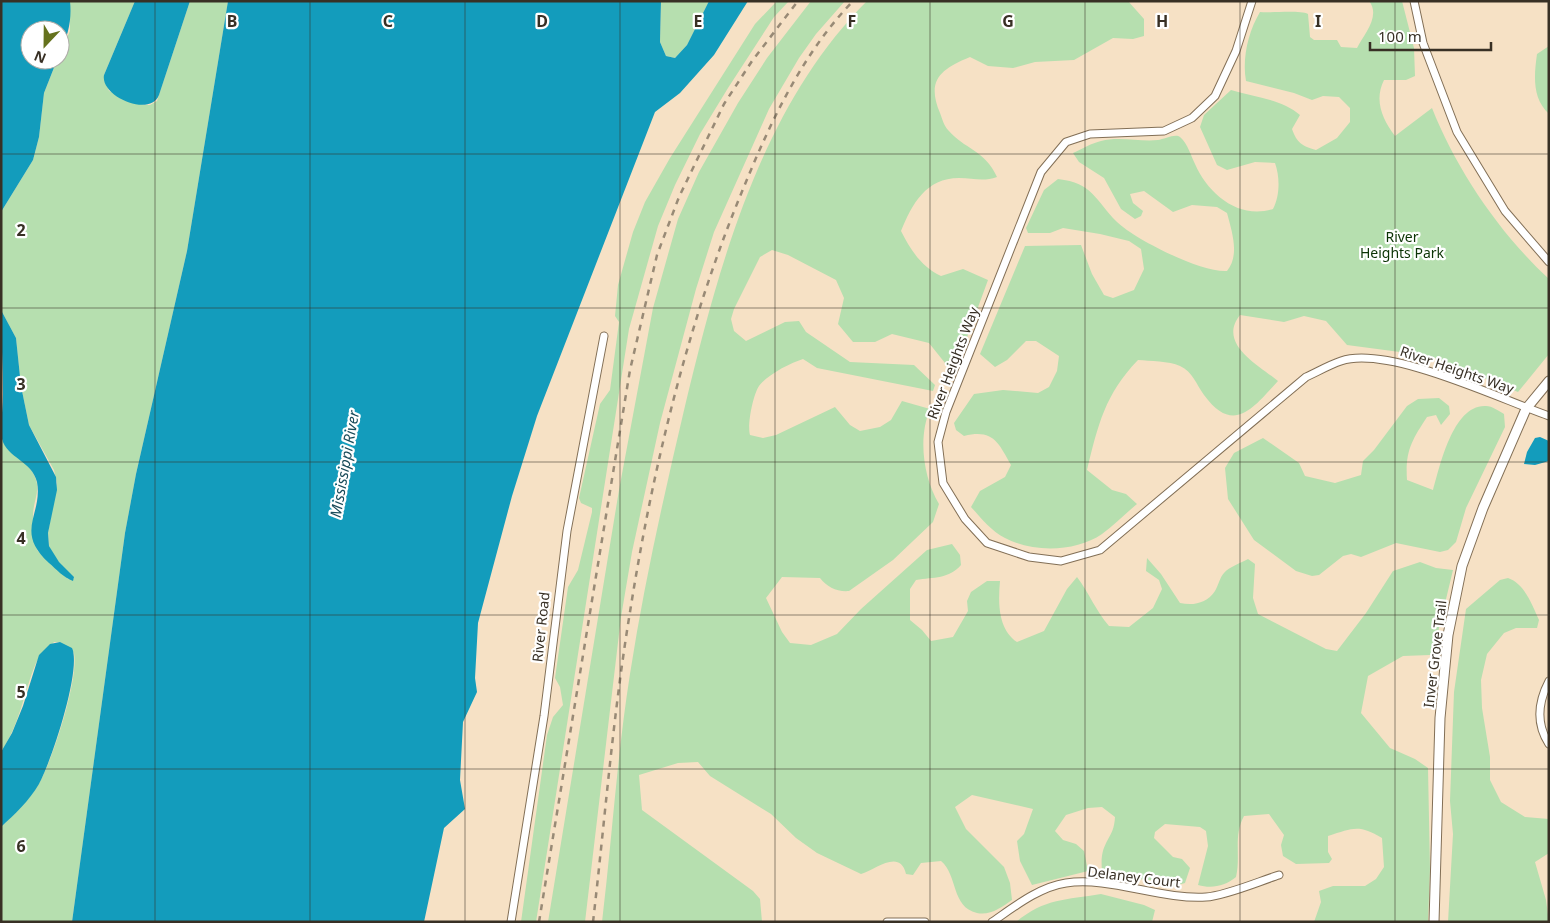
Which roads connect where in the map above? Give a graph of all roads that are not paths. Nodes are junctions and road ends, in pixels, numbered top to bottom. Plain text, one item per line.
1 (1252, 1) edge
2 (1414, 1) edge
3 (1549, 262) edge
4 (604, 336) dead end
5 (1549, 381) edge
6 (1526, 409) junction
7 (1549, 416) edge
8 (1549, 681) edge
9 (1549, 744) edge
10 (1280, 875) dead end
11 (510, 922) edge
12 (887, 922) edge
13 (925, 922) edge
14 (992, 922) edge
15 (1434, 922) edge

1 - 6 street, River Heights Way
2 - 3 street
4 - 11 street, River Road
5 - 6 street, Inver Grove Trail
6 - 7 street, River Heights Way
6 - 15 street, Inver Grove Trail
8 - 9 street
10 - 14 street, Delaney Court
12 - 13 street

